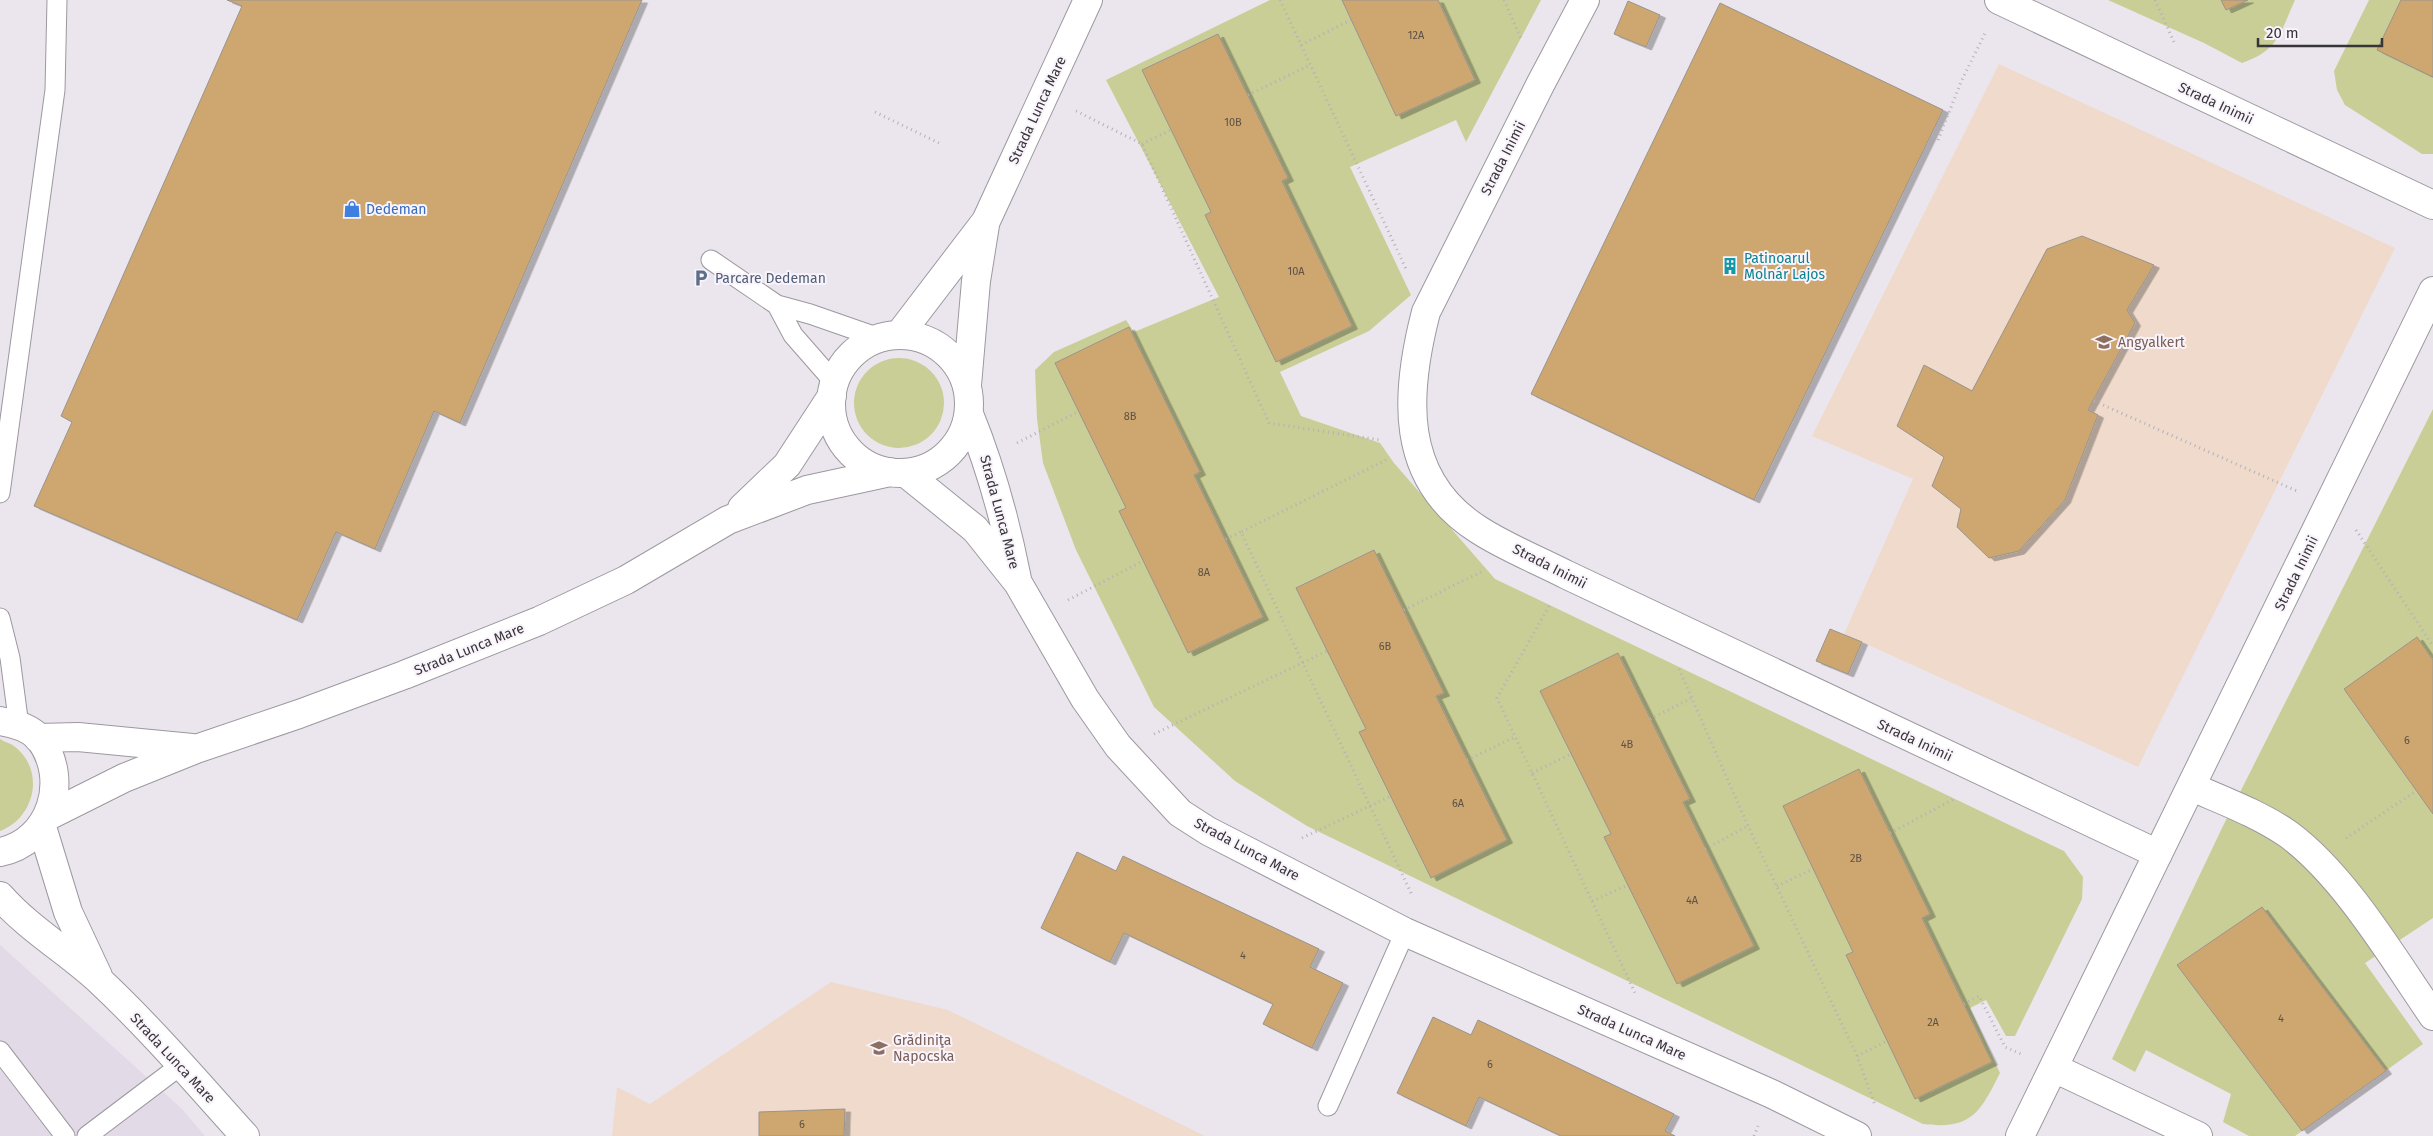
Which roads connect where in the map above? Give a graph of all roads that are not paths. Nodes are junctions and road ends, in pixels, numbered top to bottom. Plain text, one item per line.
1 (57, 0) edge
2 (1088, 0) edge
3 (1585, 0) edge
4 (2000, 1) edge
5 (2433, 205) edge
6 (986, 221) junction
7 (711, 260) dead end
8 (2433, 291) edge
9 (777, 305) junction
10 (889, 337) junction
11 (967, 385) junction
12 (833, 390) junction
13 (969, 414) junction
14 (898, 473) junction
15 (0, 493) edge
16 (728, 520) junction
17 (1018, 583) junction
18 (0, 618) edge
19 (19, 728) edge
20 (196, 748) junction
21 (2192, 786) junction
22 (45, 821) junction
23 (0, 852) edge
24 (2158, 854) junction
25 (0, 896) edge
26 (1405, 932) junction
27 (100, 981) junction
28 (2433, 1016) edge
29 (0, 1051) edge
30 (181, 1065) junction
31 (2054, 1068) junction
32 (1328, 1106) dead end
33 (65, 1136) edge
34 (87, 1136) edge
35 (245, 1136) edge
36 (1857, 1136) edge
37 (2020, 1136) edge
38 (2198, 1136) edge

1 - 15 lane
2 - 6 street, Strada Lunca Mare
3 - 24 street, Strada Inimii
4 - 5 street, Strada Inimii
6 - 10 street, Strada Lunca Mare
6 - 11 street, Strada Lunca Mare
7 - 9 lane
8 - 21 street, Strada Inimii
9 - 10 lane
9 - 12 lane
10 - 11 street
10 - 12 street
11 - 13 street
12 - 14 street
12 - 16 street, Strada Lunca Mare
13 - 14 street
13 - 17 street, Strada Lunca Mare
14 - 16 street, Strada Lunca Mare
14 - 17 street, Strada Lunca Mare
16 - 20 street, Strada Lunca Mare
17 - 26 street, Strada Lunca Mare
18 - 19 lane
19 - 20 street, Strada Lunca Mare
19 - 22 street
20 - 22 street, Strada Lunca Mare
21 - 24 street, Strada Inimii
21 - 28 street
22 - 23 street
22 - 27 street, Strada Lunca Mare
24 - 31 street, Strada Inimii
25 - 27 street, Strada Lunca Mare
26 - 32 lane
26 - 36 street, Strada Lunca Mare
27 - 30 street, Strada Lunca Mare
29 - 33 lane
30 - 34 lane
30 - 35 street, Strada Lunca Mare
31 - 37 street, Strada Inimii
31 - 38 street

